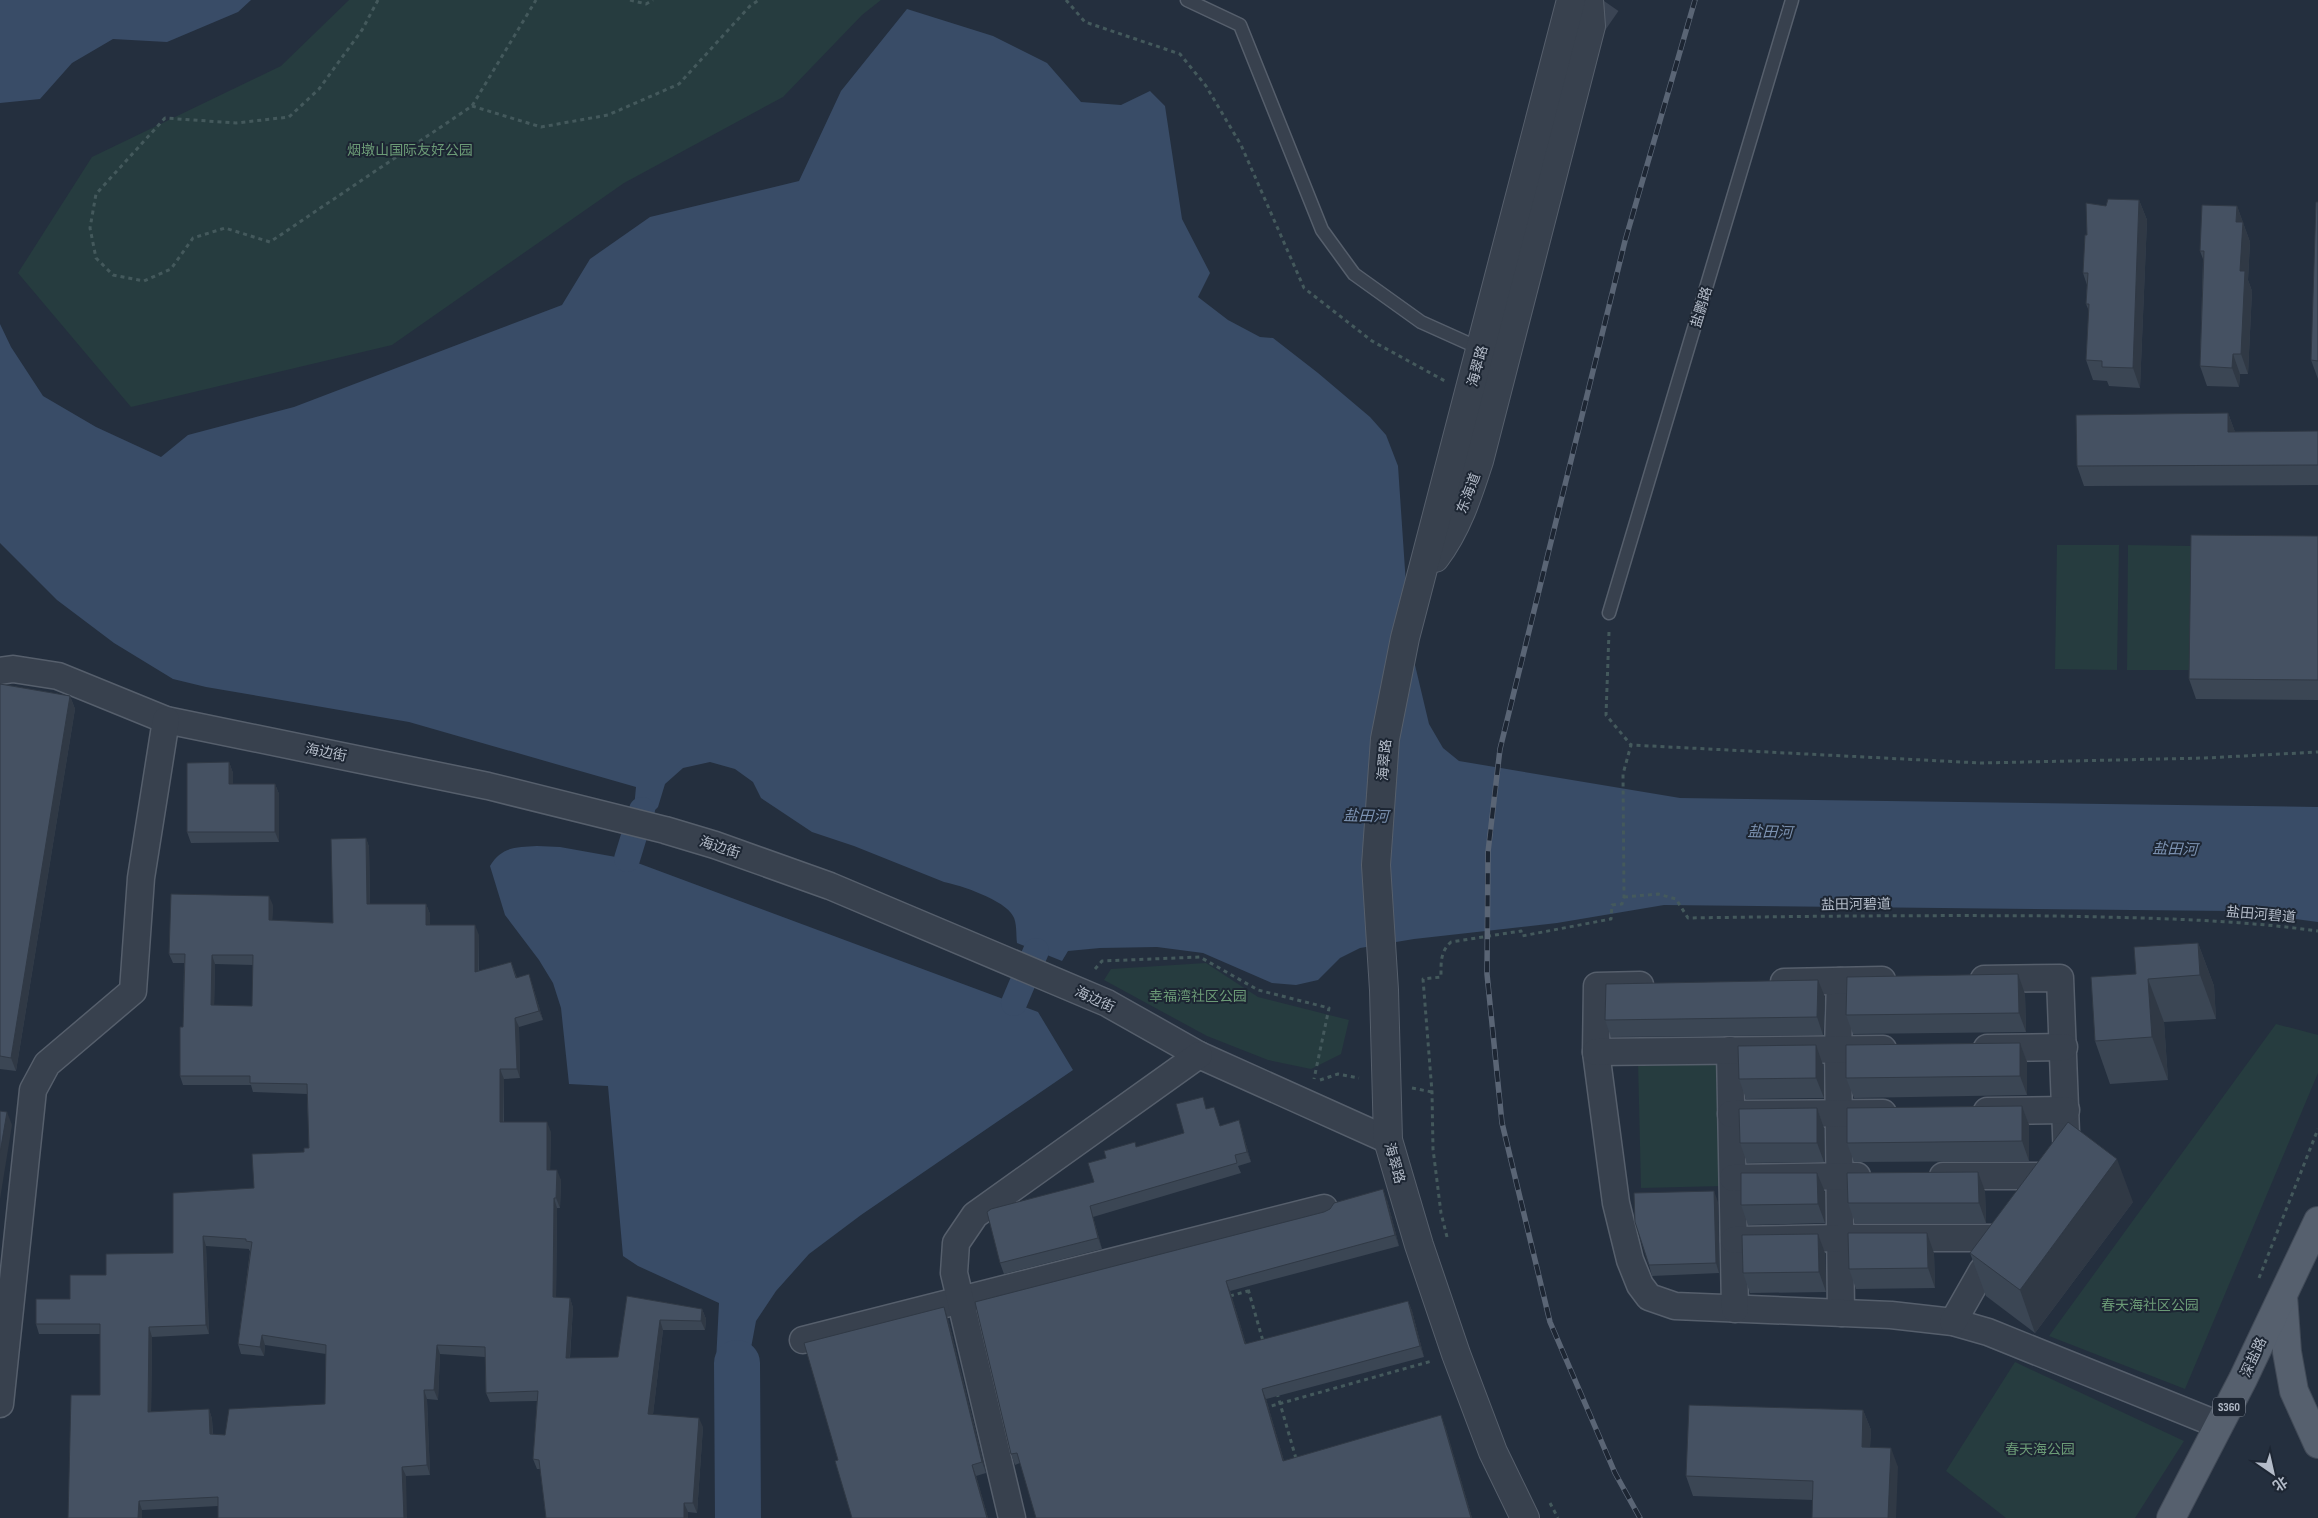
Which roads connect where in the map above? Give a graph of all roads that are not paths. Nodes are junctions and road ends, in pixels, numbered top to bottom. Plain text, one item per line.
1 (1187, 0) edge
2 (1571, 0) edge
3 (1589, 0) tunnel mouth
4 (1792, 0) edge
5 (1481, 349) junction
6 (1497, 397) joint
7 (1420, 580) junction
8 (1609, 613) road end
9 (7, 670) edge
10 (166, 720) junction
11 (1960, 979) edge
12 (1910, 980) edge
13 (1840, 981) junction
14 (1762, 982) edge
15 (1665, 984) edge
16 (2064, 1047) junction
17 (1966, 1048) edge
18 (1838, 1049) junction
19 (1906, 1049) edge
20 (1730, 1050) junction
21 (1596, 1052) junction
22 (1199, 1055) junction
23 (2066, 1110) junction
24 (1908, 1112) edge
25 (1967, 1112) edge
26 (1732, 1114) junction
27 (1839, 1114) junction
28 (1388, 1140) junction
29 (1839, 1176) junction
30 (1879, 1176) edge
31 (1918, 1176) edge
32 (2055, 1176) junction
33 (1732, 1178) junction
34 (2037, 1199) edge
35 (1324, 1208) dead end
36 (2318, 1221) edge
37 (1840, 1238) junction
38 (1734, 1240) junction
39 (2283, 1294) junction
40 (960, 1301) junction
41 (1735, 1309) junction
42 (1841, 1313) junction
43 (1953, 1322) junction
44 (803, 1340) dead end
45 (0, 1404) edge
46 (2219, 1425) junction
47 (2318, 1444) edge
48 (1012, 1518) edge
49 (1526, 1518) edge
50 (2171, 1518) edge

1 - 5 lane
2 - 5 street, 海翠路
3 - 6 street, 海翠路
4 - 8 lane, 盐鹏路
5 - 7 street, 海翠路
6 - 7 street, 东海道
7 - 28 street, 海翠路
9 - 10 street, 海边街
10 - 22 street, 海边街
10 - 45 street
11 - 16 street
12 - 13 street
13 - 14 street
13 - 18 street
15 - 21 street
16 - 17 street
16 - 23 street
18 - 19 street
18 - 20 street
18 - 27 street
20 - 21 street
20 - 26 street
21 - 41 street
22 - 28 street, 海边街
22 - 40 street
23 - 25 street
23 - 32 street
24 - 27 street
26 - 27 street
26 - 33 street
27 - 29 street
28 - 49 street, 海翠路
29 - 30 street
29 - 33 street
29 - 37 street
31 - 32 street
32 - 34 street
33 - 38 street
35 - 40 street
36 - 39 main road, 深盐路 / S360
37 - 38 street
37 - 42 street
37 - 43 street
38 - 41 street
39 - 46 main road, 深盐路 / S360
39 - 47 main road
40 - 44 street
40 - 48 street
41 - 42 street
42 - 43 street
43 - 46 street
46 - 50 main road, 深盐路 / S360

